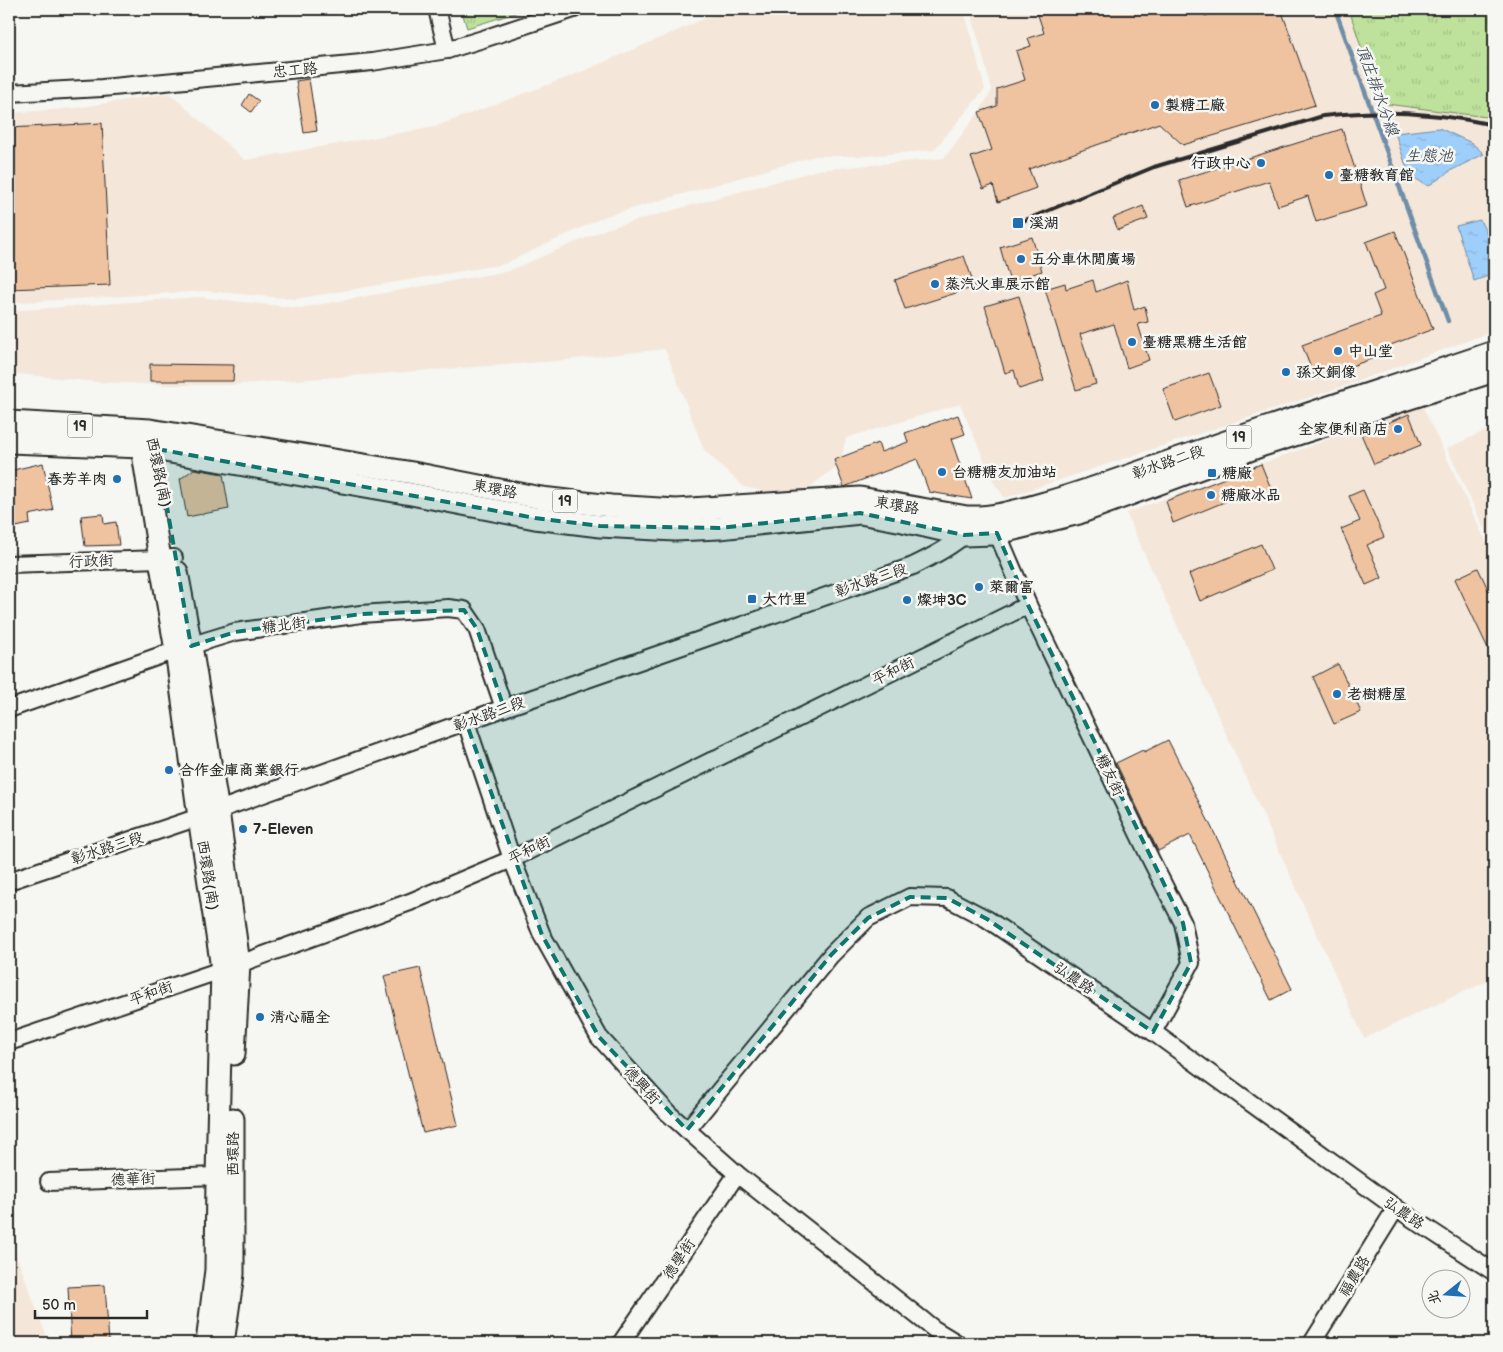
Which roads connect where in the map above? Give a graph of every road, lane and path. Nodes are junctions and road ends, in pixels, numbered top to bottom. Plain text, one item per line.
1 (437, 9) edge
2 (574, 9) edge
3 (447, 50) junction
4 (9, 93) edge
5 (1494, 352) edge
6 (1494, 371) edge
7 (9, 422) edge
8 (9, 442) edge
9 (150, 442) junction
10 (990, 522) junction
11 (964, 535) junction
12 (167, 559) junction
13 (9, 564) edge
14 (1028, 605) junction
15 (184, 648) junction
16 (504, 708) junction
17 (9, 709) edge
18 (466, 722) junction
19 (209, 814) junction
20 (512, 859) junction
21 (9, 881) edge
22 (230, 966) junction
23 (1153, 1032) junction
24 (9, 1042) edge
25 (687, 1130) junction
26 (737, 1174) junction
27 (217, 1176) junction
28 (49, 1182) dead end
29 (1396, 1208) junction
30 (1494, 1272) edge
31 (207, 1343) edge
32 (223, 1343) edge
33 (621, 1343) edge
34 (957, 1343) edge
35 (1312, 1343) edge

1 - 3 street
2 - 3 street, 忠工路
3 - 4 street, 忠工路
5 - 10 main road, 彰水路二段 / 19
6 - 10 main road, 彰水路二段 / 19
7 - 9 main road, 東環路 / 19
8 - 9 main road, 東環路 / 19
9 - 10 main road, 東環路 / 19
9 - 11 main road, 東環路 / 19
9 - 12 main road, 西環路(南)
10 - 11 main road, 19
10 - 14 street, 糖友街
11 - 16 street, 彰水路三段
12 - 13 street, 行政街
12 - 15 main road, 西環路(南)
14 - 20 street, 平和街
14 - 23 street, 糖友街
15 - 16 street, 糖北街
15 - 17 street, 糖北街
15 - 19 main road, 西環路(南)
16 - 18 street, 彰水路三段
18 - 19 street, 彰水路三段
18 - 20 street, 德興街
19 - 21 street, 彰水路三段
19 - 22 main road, 西環路(南)
20 - 22 street, 平和街
20 - 25 street, 德興街
22 - 24 street, 平和街
22 - 27 main road, 西環路
22 - 32 main road, 西環路
23 - 25 street, 弘農路
23 - 29 street, 弘農路
25 - 26 street, 德興街
26 - 33 street, 德學街
26 - 34 street, 德興街
27 - 28 street, 德華街
27 - 31 main road, 西環路
29 - 30 street, 弘農路
29 - 35 street, 福農路

